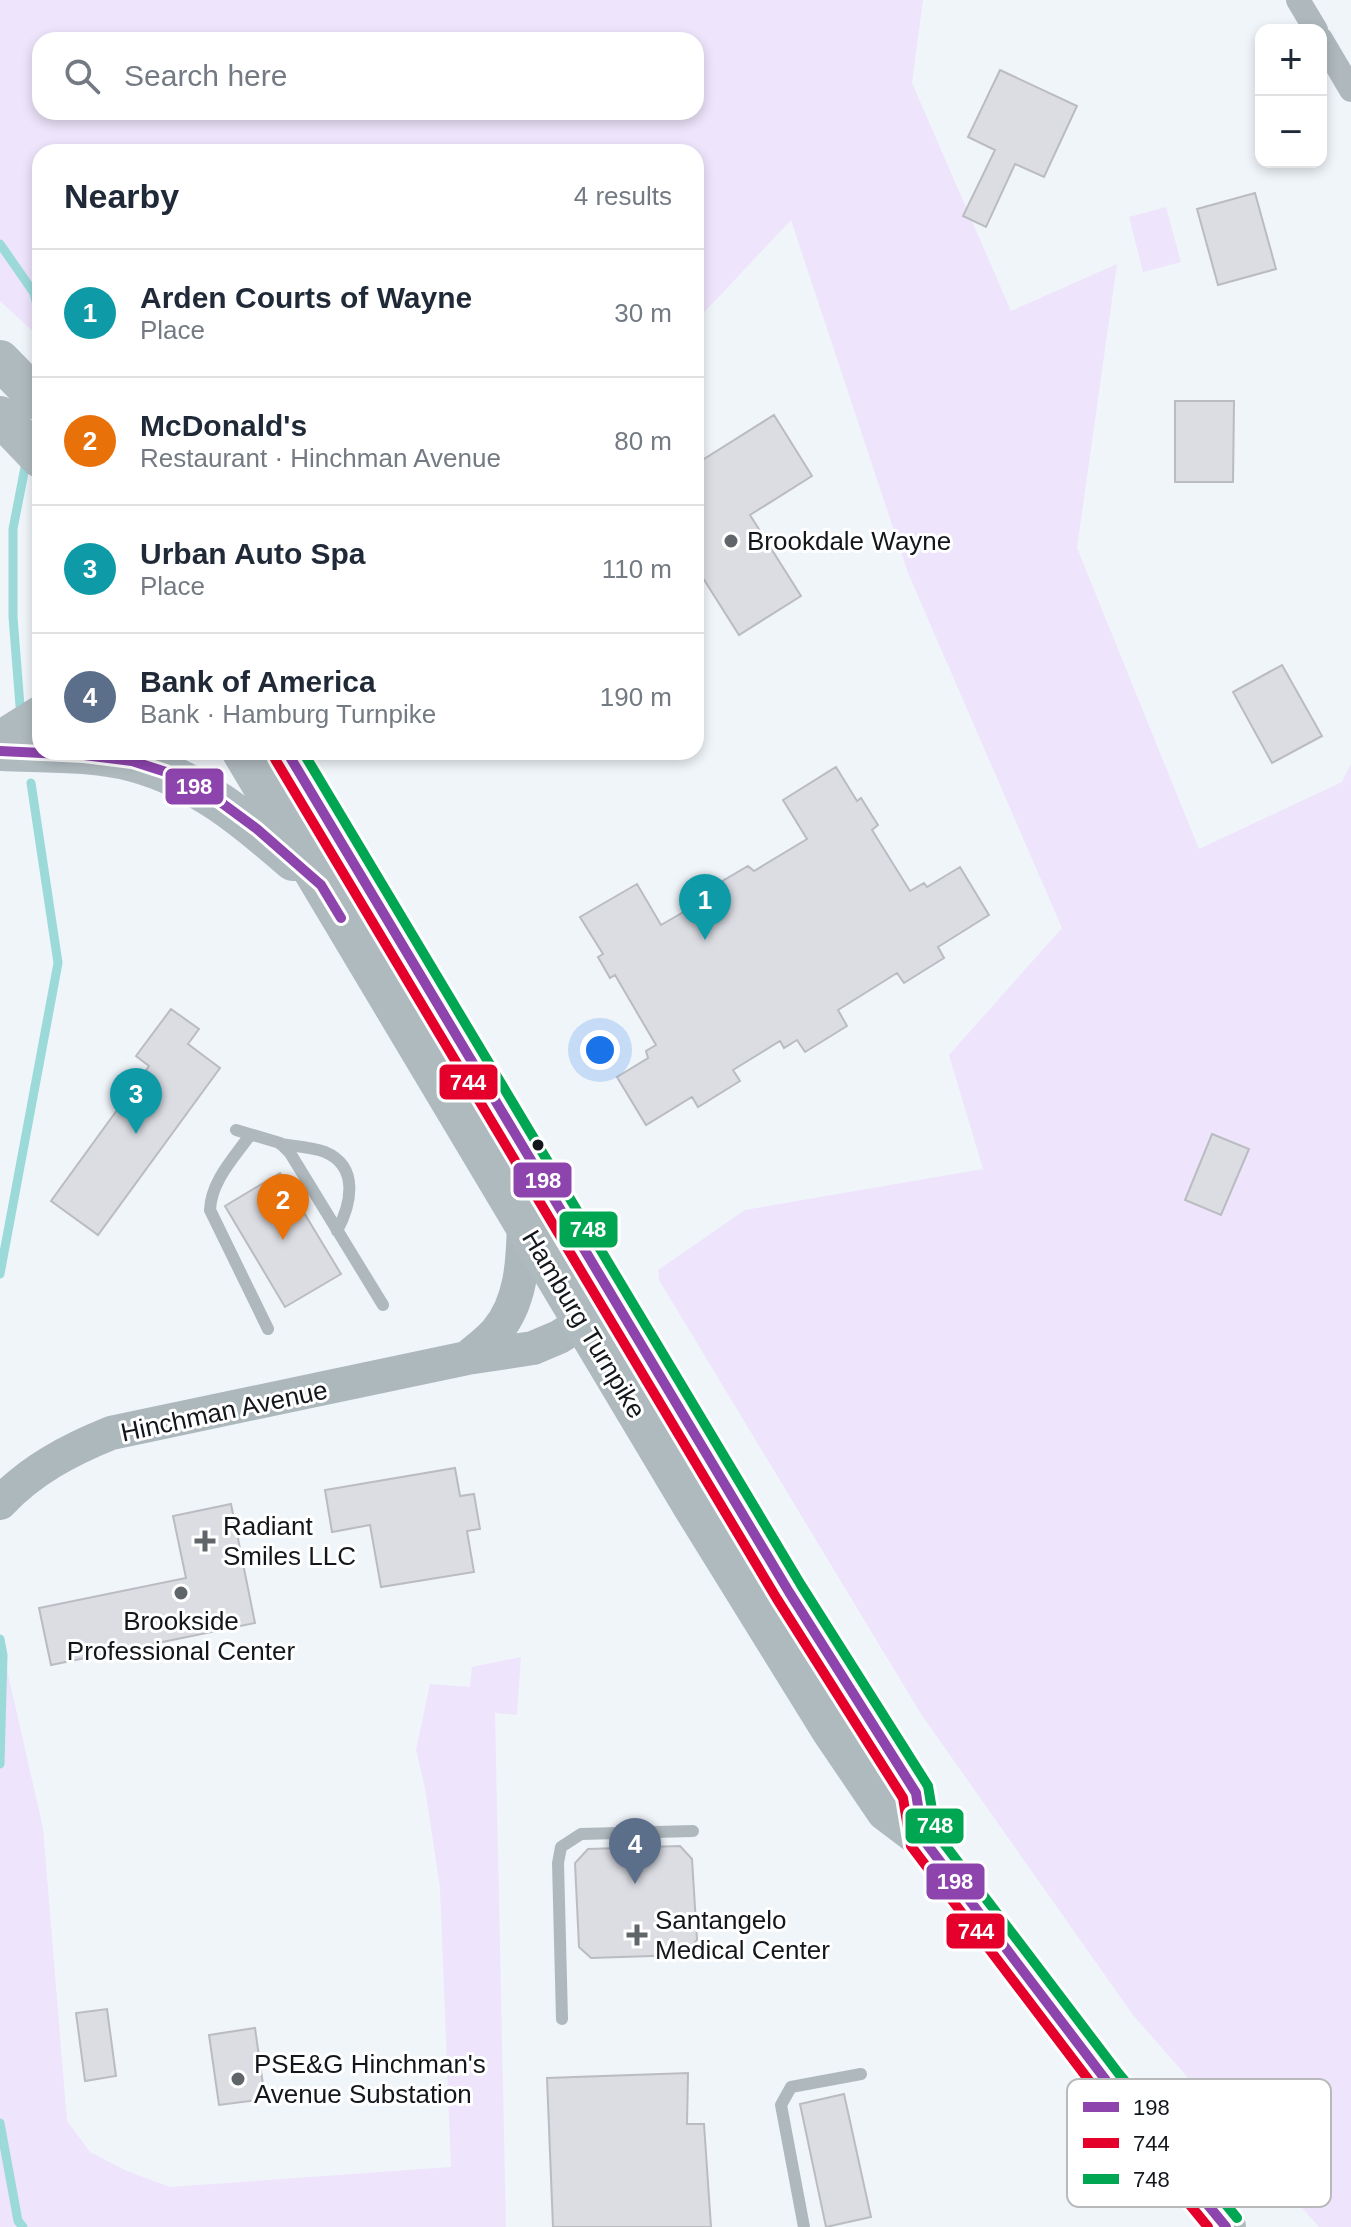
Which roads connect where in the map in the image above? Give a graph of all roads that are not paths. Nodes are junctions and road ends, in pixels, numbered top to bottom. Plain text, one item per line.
1 (1298, 0) edge
2 (1312, 24) edge
3 (1327, 49) edge
4 (1351, 90) edge
5 (32, 721) edge
6 (0, 741) edge
7 (0, 751) edge
8 (32, 753) edge
9 (124, 760) edge
10 (247, 760) edge
11 (292, 760) edge
12 (321, 885) junction
13 (236, 1130) dead end
14 (250, 1135) junction
15 (280, 1143) junction
16 (524, 1223) junction
17 (337, 1231) junction
18 (611, 1294) junction
19 (383, 1305) dead end
20 (583, 1322) junction
21 (268, 1329) dead end
22 (467, 1358) junction
23 (0, 1503) edge
24 (693, 1831) dead end
25 (923, 1839) junction
26 (562, 2019) dead end
27 (861, 2074) dead end
28 (1105, 2079) edge
29 (1210, 2207) edge
30 (804, 2227) edge
31 (1226, 2227) edge

1 - 2 street
3 - 4 street
5 - 6 main road
7 - 8 main road
9 - 12 main road
10 - 12 main road, Hamburg Turnpike
11 - 18 main road
12 - 16 main road, Hamburg Turnpike
13 - 14 lane
14 - 15 lane
14 - 21 lane
15 - 17 lane
15 - 17 lane
16 - 20 main road, Hamburg Turnpike
16 - 22 street
17 - 19 lane
18 - 20 street, Hinchman Avenue
18 - 25 main road
20 - 22 street, Hinchman Avenue
20 - 25 main road, Hamburg Turnpike
22 - 23 street, Hinchman Avenue
24 - 26 lane
25 - 28 main road
27 - 30 lane
29 - 31 main road

